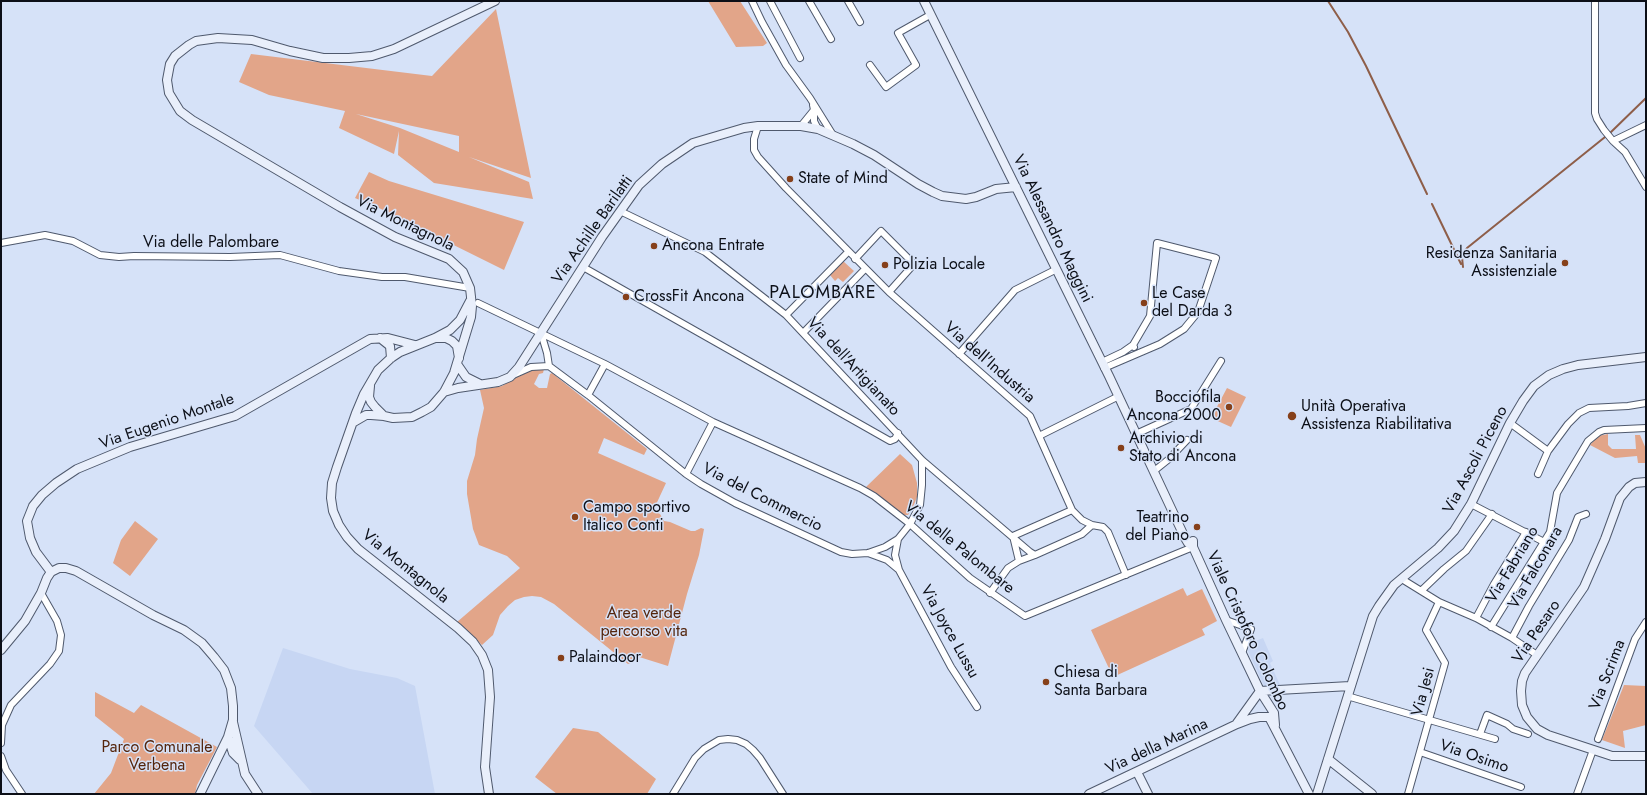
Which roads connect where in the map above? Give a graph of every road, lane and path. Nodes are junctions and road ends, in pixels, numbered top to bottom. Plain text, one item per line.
1 (495, 1) edge
2 (752, 1) edge
3 (770, 1) edge
4 (809, 1) edge
5 (848, 1) edge
6 (924, 1) edge
7 (1595, 1) edge
8 (930, 15) junction
9 (860, 22) dead end
10 (831, 39) dead end
11 (800, 58) dead end
12 (870, 65) dead end
13 (816, 109) junction
14 (1646, 125) edge
15 (758, 126) junction
16 (801, 126) junction
17 (818, 129) junction
18 (833, 135) junction
19 (1611, 139) junction
20 (1010, 176) junction
21 (1016, 187) junction
22 (1646, 187) edge
23 (996, 189) junction
24 (620, 211) junction
25 (1, 243) edge
26 (848, 252) junction
27 (855, 259) junction
28 (583, 267) junction
29 (865, 269) junction
30 (1055, 270) junction
31 (470, 288) junction
32 (889, 292) junction
33 (475, 300) junction
34 (786, 315) junction
35 (541, 333) junction
36 (803, 333) junction
37 (380, 338) junction
38 (435, 338) junction
39 (553, 338) junction
40 (415, 345) junction
41 (1133, 345) junction
42 (547, 353) junction
43 (959, 354) junction
44 (1136, 354) junction
45 (1646, 357) edge
46 (391, 358) junction
47 (458, 361) junction
48 (1221, 361) dead end
49 (605, 364) junction
50 (1103, 365) junction
51 (549, 366) junction
52 (510, 377) junction
53 (371, 381) junction
54 (480, 384) junction
55 (444, 392) junction
56 (588, 395) junction
57 (1118, 396) junction
58 (1646, 403) edge
59 (384, 416) junction
60 (354, 422) junction
61 (713, 422) junction
62 (1510, 423) junction
63 (1646, 428) edge
64 (898, 433) junction
65 (1136, 434) junction
66 (1039, 436) junction
67 (1187, 440) dead end
68 (1548, 451) junction
69 (922, 460) junction
70 (1154, 471) junction
71 (686, 474) junction
72 (1538, 474) dead end
73 (1646, 482) edge
74 (1471, 504) junction
75 (1072, 510) junction
76 (1492, 514) junction
77 (1586, 514) dead end
78 (910, 524) junction
79 (1092, 525) junction
80 (1526, 532) junction
81 (1013, 536) junction
82 (898, 539) junction
83 (1544, 542) junction
84 (885, 547) junction
85 (1193, 547) junction
86 (868, 553) junction
87 (895, 555) junction
88 (1035, 555) junction
89 (887, 560) junction
90 (1019, 561) junction
91 (899, 570) junction
92 (51, 572) junction
93 (1126, 575) junction
94 (1405, 581) dead end
95 (1422, 591) junction
96 (41, 593) junction
97 (990, 593) junction
98 (1439, 602) junction
99 (1476, 618) junction
100 (1226, 620) junction
101 (1646, 622) edge
102 (1491, 627) junction
103 (1512, 638) junction
104 (1, 650) edge
105 (1242, 653) junction
106 (1537, 655) junction
107 (1350, 686) junction
108 (1260, 691) junction
109 (1347, 696) junction
110 (977, 707) dead end
111 (1269, 717) joint
112 (233, 720) junction
113 (1430, 720) junction
114 (1237, 724) junction
115 (1275, 727) junction
116 (1480, 734) junction
117 (1528, 734) dead end
118 (228, 737) junction
119 (1495, 739) dead end
120 (1598, 739) dead end
121 (1, 743) edge
122 (237, 744) junction
123 (1594, 750) junction
124 (220, 751) junction
125 (1420, 752) junction
126 (233, 753) junction
127 (1, 756) edge
128 (1646, 756) edge
129 (1328, 759) junction
130 (240, 761) junction
131 (1137, 772) junction
132 (1521, 787) dead end
133 (22, 794) edge
134 (200, 794) edge
135 (258, 794) edge
136 (489, 794) edge
137 (673, 794) edge
138 (783, 794) edge
139 (1089, 794) edge
140 (1148, 794) edge
141 (1309, 794) edge
142 (1317, 794) edge
143 (1372, 794) edge
144 (1408, 794) edge
145 (1576, 794) edge

1 - 31 street, Via Montagnola
2 - 13 street
3 - 11 street
4 - 10 street
5 - 9 street
6 - 8 street, Via Alessandro Maggini
7 - 19 street
8 - 12 street
8 - 20 street, Via Alessandro Maggini
13 - 16 street
13 - 17 street
13 - 18 street
14 - 19 street
15 - 16 street, Via Achille Barilatti
15 - 24 street, Via Achille Barilatti
15 - 26 street, Via dell'Industria
16 - 17 street, Via Achille Barilatti
17 - 18 street, Via Achille Barilatti
18 - 23 street, Via Achille Barilatti
19 - 22 street
20 - 21 street, Via Alessandro Maggini
20 - 23 street, Via Achille Barilatti
21 - 23 street, Via Achille Barilatti
21 - 30 street, Via Alessandro Maggini
24 - 28 street, Via Achille Barilatti
24 - 34 street, Via dell'Artigianato
25 - 31 street, Via delle Palombare
26 - 27 street, Via dell'Industria
26 - 34 street
27 - 29 street, Via dell'Industria
27 - 32 street
28 - 35 street, Via Achille Barilatti
28 - 64 street
29 - 32 street, Via dell'Industria
29 - 36 street
30 - 43 street
30 - 50 street, Via Alessandro Maggini
31 - 33 street, Via Montagnola
32 - 43 street, Via dell'Industria
33 - 35 street, Via delle Palombare
33 - 38 street, Via Montagnola
33 - 47 street
34 - 36 street, Via dell'Artigianato
35 - 39 street, Via delle Palombare
35 - 42 street
35 - 52 street, Via Achille Barilatti
36 - 64 street, Via dell'Artigianato
37 - 40 street, Via Eugenio Montale
37 - 46 street
37 - 92 street, Via Eugenio Montale
38 - 40 street, Via Montagnola
38 - 47 street
39 - 42 street
39 - 49 street, Via delle Palombare
40 - 46 street, Via Montagnola
41 - 44 street
41 - 44 street
41 - 50 street
42 - 51 street
43 - 66 street, Via dell'Industria
44 - 50 street
45 - 62 street, Via Ascoli Piceno
46 - 53 street, Via Montagnola
47 - 54 street
47 - 55 street
48 - 65 street
49 - 56 street
49 - 61 street, Via delle Palombare
50 - 57 street, Via Alessandro Maggini
51 - 52 street
51 - 56 street, Via del Commercio
52 - 54 street
53 - 59 street
53 - 60 street, Via Montagnola
54 - 55 street
55 - 59 street
56 - 71 street, Via del Commercio
57 - 65 street, Via Alessandro Maggini
57 - 66 street
58 - 68 street
59 - 60 street
60 - 136 street, Via Montagnola
61 - 71 street
61 - 78 street, Via delle Palombare
62 - 68 street
62 - 74 street, Via Ascoli Piceno
63 - 83 street, Via Fabriano
64 - 69 street, Via dell'Artigianato
65 - 70 street, Via Alessandro Maggini
66 - 75 street, Via dell'Industria
67 - 70 street
68 - 72 street
69 - 78 street, Via del Commercio
69 - 81 street, Via dell'Artigianato
70 - 85 street, Via Alessandro Maggini
71 - 86 street, Via del Commercio
73 - 106 street, Via Pesaro
74 - 76 street
74 - 107 street, Via Ascoli Piceno
75 - 79 street
75 - 81 street
76 - 80 street
76 - 95 street
77 - 103 street, Via Falconara
78 - 82 street, Via del Commercio
78 - 97 street, Via delle Palombare
79 - 88 street
79 - 93 street
80 - 83 street
80 - 99 street
81 - 88 street, Via dell'Artigianato
81 - 90 street
82 - 84 street, Via del Commercio
82 - 87 street, Via Joyce Lussu
83 - 102 street, Via Fabriano
84 - 86 street, Via del Commercio
84 - 87 street
84 - 89 street
85 - 93 street, Via delle Palombare
85 - 100 street, Viale Cristoforo Colombo
86 - 89 street, Via Joyce Lussu
87 - 91 street, Via Joyce Lussu
88 - 90 street
89 - 91 street, Via Joyce Lussu
90 - 97 street
91 - 110 street, Via Joyce Lussu
92 - 96 street
92 - 112 street
93 - 97 street, Via delle Palombare
94 - 95 street
95 - 98 street
96 - 104 street
96 - 121 street
98 - 99 street
98 - 113 street, Via Jesi
99 - 102 street
100 - 105 street, Viale Cristoforo Colombo
100 - 105 street
101 - 120 street, Via Scrima
102 - 103 street
103 - 106 street
105 - 108 street, Viale Cristoforo Colombo
106 - 123 street, Via Pesaro
107 - 108 street
107 - 109 street, Via Ascoli Piceno
108 - 114 street, Via della Marina
108 - 115 street, Viale Cristoforo Colombo
109 - 113 street
109 - 129 street, Via Ascoli Piceno
111 - 114 street, Via della Marina
111 - 115 street, Viale Cristoforo Colombo
112 - 118 street
112 - 122 street
113 - 116 street
113 - 125 street, Via Jesi
114 - 131 street, Via della Marina
115 - 141 street, Viale Cristoforo Colombo
116 - 117 street
116 - 119 street
118 - 122 street
118 - 124 street
118 - 126 street
122 - 130 street
123 - 128 street, Via Pesaro
123 - 145 street
124 - 126 street
124 - 134 street
125 - 132 street, Via Osimo
125 - 144 street, Via Jesi
126 - 130 street
127 - 133 street
129 - 142 street, Via Ascoli Piceno
129 - 143 street
130 - 135 street
131 - 139 street, Via della Marina
131 - 140 street
137 - 138 street

